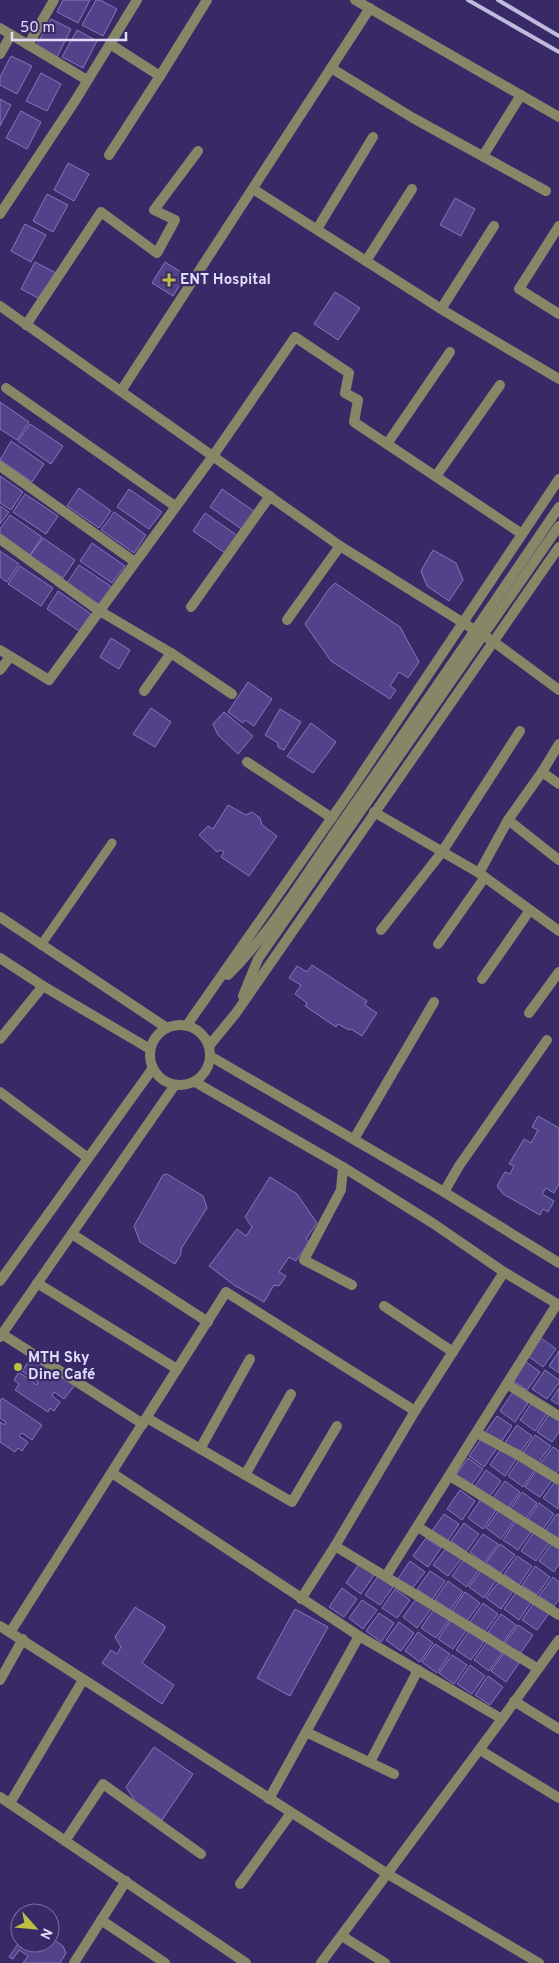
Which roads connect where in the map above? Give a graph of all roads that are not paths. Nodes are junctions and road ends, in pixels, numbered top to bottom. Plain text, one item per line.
1 (54, 0) edge
2 (138, 0) edge
3 (206, 0) edge
4 (355, 0) edge
5 (370, 8) junction
6 (0, 28) edge
7 (11, 35) junction
8 (110, 44) junction
9 (28, 45) junction
10 (0, 54) edge
11 (332, 68) junction
12 (160, 76) junction
13 (87, 80) junction
14 (520, 95) junction
15 (559, 117) edge
16 (373, 137) dead end
17 (198, 151) dead end
18 (109, 155) dead end
19 (483, 156) junction
20 (253, 189) junction
21 (412, 189) dead end
22 (546, 191) dead end
23 (0, 214) edge
24 (494, 226) dead end
25 (559, 226) edge
26 (317, 230) junction
27 (366, 261) junction
28 (0, 306) edge
29 (441, 309) junction
30 (559, 314) edge
31 (26, 325) junction
32 (450, 352) dead end
33 (559, 379) edge
34 (500, 385) dead end
35 (6, 388) dead end
36 (121, 391) junction
37 (387, 444) junction
38 (213, 456) junction
39 (0, 466) edge
40 (436, 476) junction
41 (559, 479) edge
42 (270, 496) junction
43 (176, 506) junction
44 (559, 507) edge
45 (559, 526) edge
46 (522, 534) junction
47 (0, 538) edge
48 (340, 546) junction
49 (559, 546) edge
50 (135, 562) junction
51 (191, 607) dead end
52 (98, 610) junction
53 (287, 620) dead end
54 (462, 622) junction
55 (494, 642) junction
56 (0, 650) edge
57 (171, 653) junction
58 (10, 657) junction
59 (0, 670) edge
60 (559, 690) edge
61 (144, 691) dead end
62 (232, 694) dead end
63 (520, 731) dead end
64 (559, 744) edge
65 (247, 762) dead end
66 (542, 772) junction
67 (559, 784) edge
68 (374, 812) junction
69 (332, 818) junction
70 (508, 820) junction
71 (112, 844) dead end
72 (442, 852) junction
73 (559, 860) edge
74 (482, 875) junction
75 (530, 910) junction
76 (0, 917) edge
77 (381, 930) dead end
78 (559, 931) edge
79 (438, 944) dead end
80 (41, 945) junction
81 (0, 958) edge
82 (559, 972) edge
83 (482, 980) dead end
84 (43, 986) junction
85 (209, 994) junction
86 (434, 1002) dead end
87 (529, 1013) dead end
88 (236, 1014) junction
89 (187, 1025) junction
90 (167, 1028) junction
91 (0, 1038) edge
92 (547, 1040) dead end
93 (150, 1050) junction
94 (210, 1051) junction
95 (153, 1068) junction
96 (195, 1082) junction
97 (175, 1085) junction
98 (0, 1092) edge
99 (354, 1139) junction
100 (88, 1158) junction
101 (342, 1167) junction
102 (444, 1192) junction
103 (72, 1234) junction
104 (559, 1264) edge
105 (504, 1272) junction
106 (0, 1281) edge
107 (37, 1283) junction
108 (352, 1285) dead end
109 (558, 1305) edge
110 (384, 1306) dead end
111 (208, 1322) junction
112 (1, 1335) edge
113 (453, 1352) junction
114 (250, 1359) dead end
115 (177, 1369) junction
116 (506, 1384) junction
117 (291, 1394) dead end
118 (416, 1411) junction
119 (559, 1416) edge
120 (145, 1421) junction
121 (338, 1426) dead end
122 (478, 1433) junction
123 (200, 1449) junction
124 (112, 1473) junction
125 (245, 1475) junction
126 (450, 1476) junction
127 (559, 1480) edge
128 (418, 1527) junction
129 (559, 1544) edge
130 (335, 1546) junction
131 (386, 1576) junction
132 (301, 1599) junction
133 (559, 1615) edge
134 (0, 1626) edge
135 (11, 1631) junction
136 (359, 1636) junction
137 (23, 1639) junction
138 (557, 1646) edge
139 (537, 1668) junction
140 (418, 1670) junction
141 (0, 1680) edge
142 (83, 1680) junction
143 (514, 1701) junction
144 (502, 1719) junction
145 (559, 1729) edge
146 (306, 1732) junction
147 (480, 1750) junction
148 (370, 1762) junction
149 (394, 1774) dead end
150 (0, 1797) edge
151 (559, 1798) edge
152 (269, 1799) junction
153 (10, 1803) junction
154 (291, 1813) junction
155 (65, 1841) junction
156 (201, 1854) dead end
157 (386, 1873) junction
158 (126, 1881) junction
159 (240, 1884) dead end
160 (101, 1920) junction
161 (342, 1936) junction
162 (74, 1963) edge
163 (165, 1963) edge
164 (246, 1963) edge
165 (321, 1963) edge
166 (385, 1963) edge
167 (539, 1963) edge

1 - 9 street
2 - 8 street
3 - 12 street
4 - 5 street
5 - 11 street
5 - 14 street
6 - 7 street
7 - 9 street
7 - 10 street
8 - 12 street
8 - 13 street
9 - 13 street
11 - 19 street
11 - 20 street
12 - 18 street
13 - 23 street
14 - 15 street
14 - 19 street
16 - 26 street
17 - 31 street
19 - 22 street
20 - 26 street
20 - 36 street
21 - 27 street
24 - 29 street
25 - 30 street
26 - 27 street
27 - 29 street
28 - 31 street
29 - 33 street
31 - 36 street
32 - 37 street
34 - 40 street
35 - 43 street
36 - 38 street
37 - 38 street
37 - 40 street
38 - 42 street
38 - 43 street
39 - 50 street
40 - 46 street
41 - 46 street
42 - 48 street
42 - 51 street
43 - 50 street
44 - 85 street
45 - 88 street
46 - 54 street
47 - 52 street
48 - 53 street
48 - 54 street
49 - 55 street
50 - 52 street
52 - 57 street
52 - 58 street
54 - 55 street
54 - 69 street
55 - 60 street
55 - 68 street
56 - 58 street
57 - 61 street
57 - 62 street
58 - 59 street
63 - 72 street
64 - 66 street
65 - 69 street
66 - 67 street
66 - 70 street
68 - 72 street
68 - 88 street
69 - 85 street
70 - 73 street
70 - 74 street
71 - 80 lane
72 - 74 street
72 - 77 street
74 - 75 street
74 - 79 street
75 - 78 street
75 - 83 street
76 - 80 street
80 - 90 street
81 - 84 street
82 - 87 street
84 - 91 street
84 - 93 street
85 - 89 street
86 - 99 street
88 - 94 street
89 - 90 street
89 - 94 street
90 - 93 street
92 - 102 street
93 - 95 street
94 - 96 street
94 - 99 street
95 - 97 street
95 - 100 street
96 - 97 street
96 - 101 street
97 - 103 street
98 - 100 street
99 - 102 street
100 - 106 street
101 - 105 street
101 - 108 street
102 - 104 street
103 - 107 street
103 - 111 street
105 - 109 street
105 - 113 street
107 - 112 street
107 - 115 street
109 - 116 street
110 - 113 street
111 - 115 street
111 - 118 street
112 - 120 street
113 - 118 street
114 - 123 street
115 - 120 street
116 - 119 street
116 - 122 street
117 - 125 street
118 - 130 street
120 - 123 street
120 - 124 street
121 - 125 street
122 - 126 street
122 - 127 street
123 - 125 street
124 - 132 street
124 - 135 street
126 - 128 street
126 - 129 street
128 - 131 street
128 - 133 street
130 - 131 street
130 - 132 street
131 - 139 street
132 - 136 street
134 - 135 street
135 - 137 street
136 - 140 street
136 - 146 street
137 - 141 street
137 - 142 street
138 - 139 street
139 - 143 street
140 - 144 street
140 - 148 street
142 - 152 street
142 - 153 street
143 - 144 street
143 - 145 street
144 - 147 street
146 - 148 street
146 - 152 street
147 - 151 street
147 - 157 street
148 - 149 street
150 - 153 street
152 - 154 street
153 - 155 street
154 - 157 street
154 - 159 street
155 - 156 street
155 - 158 street
157 - 161 street
157 - 167 street
158 - 160 street
158 - 164 street
160 - 162 street
160 - 163 street
161 - 165 street
161 - 166 street

